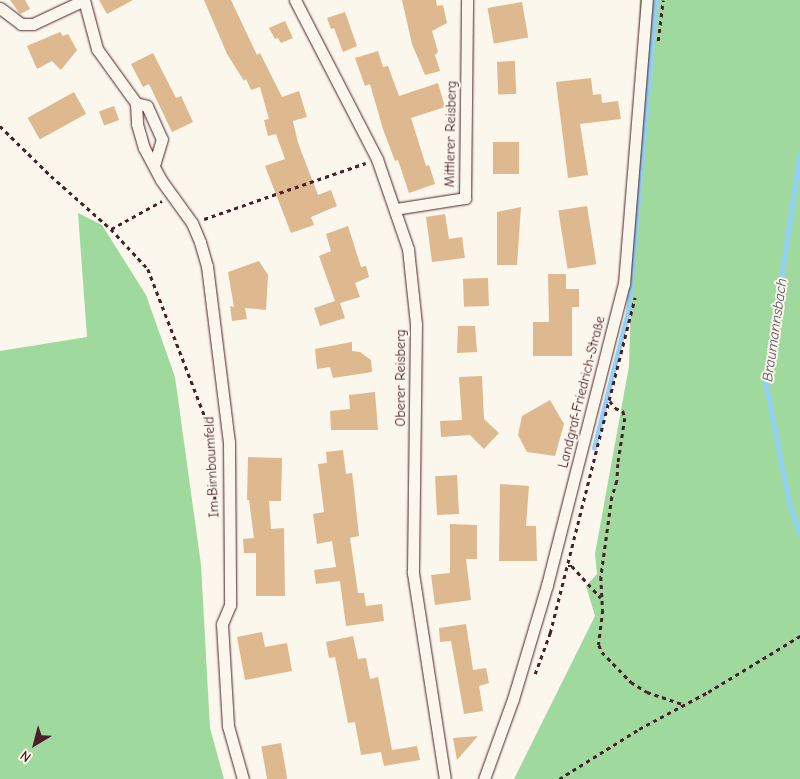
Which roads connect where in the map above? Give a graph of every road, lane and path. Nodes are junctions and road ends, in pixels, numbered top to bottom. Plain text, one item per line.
1 (84, 0) edge
2 (295, 0) edge
3 (467, 0) edge
4 (647, 0) edge
5 (0, 8) edge
6 (136, 104) junction
7 (0, 126) edge
8 (377, 159) junction
9 (154, 166) junction
10 (172, 194) junction
11 (395, 209) junction
12 (192, 224) junction
13 (111, 229) junction
14 (610, 401) dead end
15 (216, 516) dead end
16 (568, 566) dead end
17 (602, 600) junction
18 (800, 636) edge
19 (684, 704) junction
20 (243, 779) edge
21 (445, 779) edge
22 (484, 779) edge
23 (559, 779) edge

1 - 5 street
1 - 6 street
2 - 8 street, Oberer Reisberg
3 - 11 street, Mittlerer Reisberg
4 - 22 street, Landgraf-Friedrich-Straße
6 - 9 street, Im Birnbaumfeld
6 - 9 street
7 - 13 path
8 - 11 street, Oberer Reisberg
8 - 12 path
9 - 10 street, Im Birnbaumfeld
10 - 12 street, Im Birnbaumfeld
10 - 13 path
11 - 21 street, Oberer Reisberg
12 - 20 street, Im Birnbaumfeld
13 - 15 path
14 - 17 path
16 - 17 path
17 - 19 path
18 - 19 path
19 - 23 path

